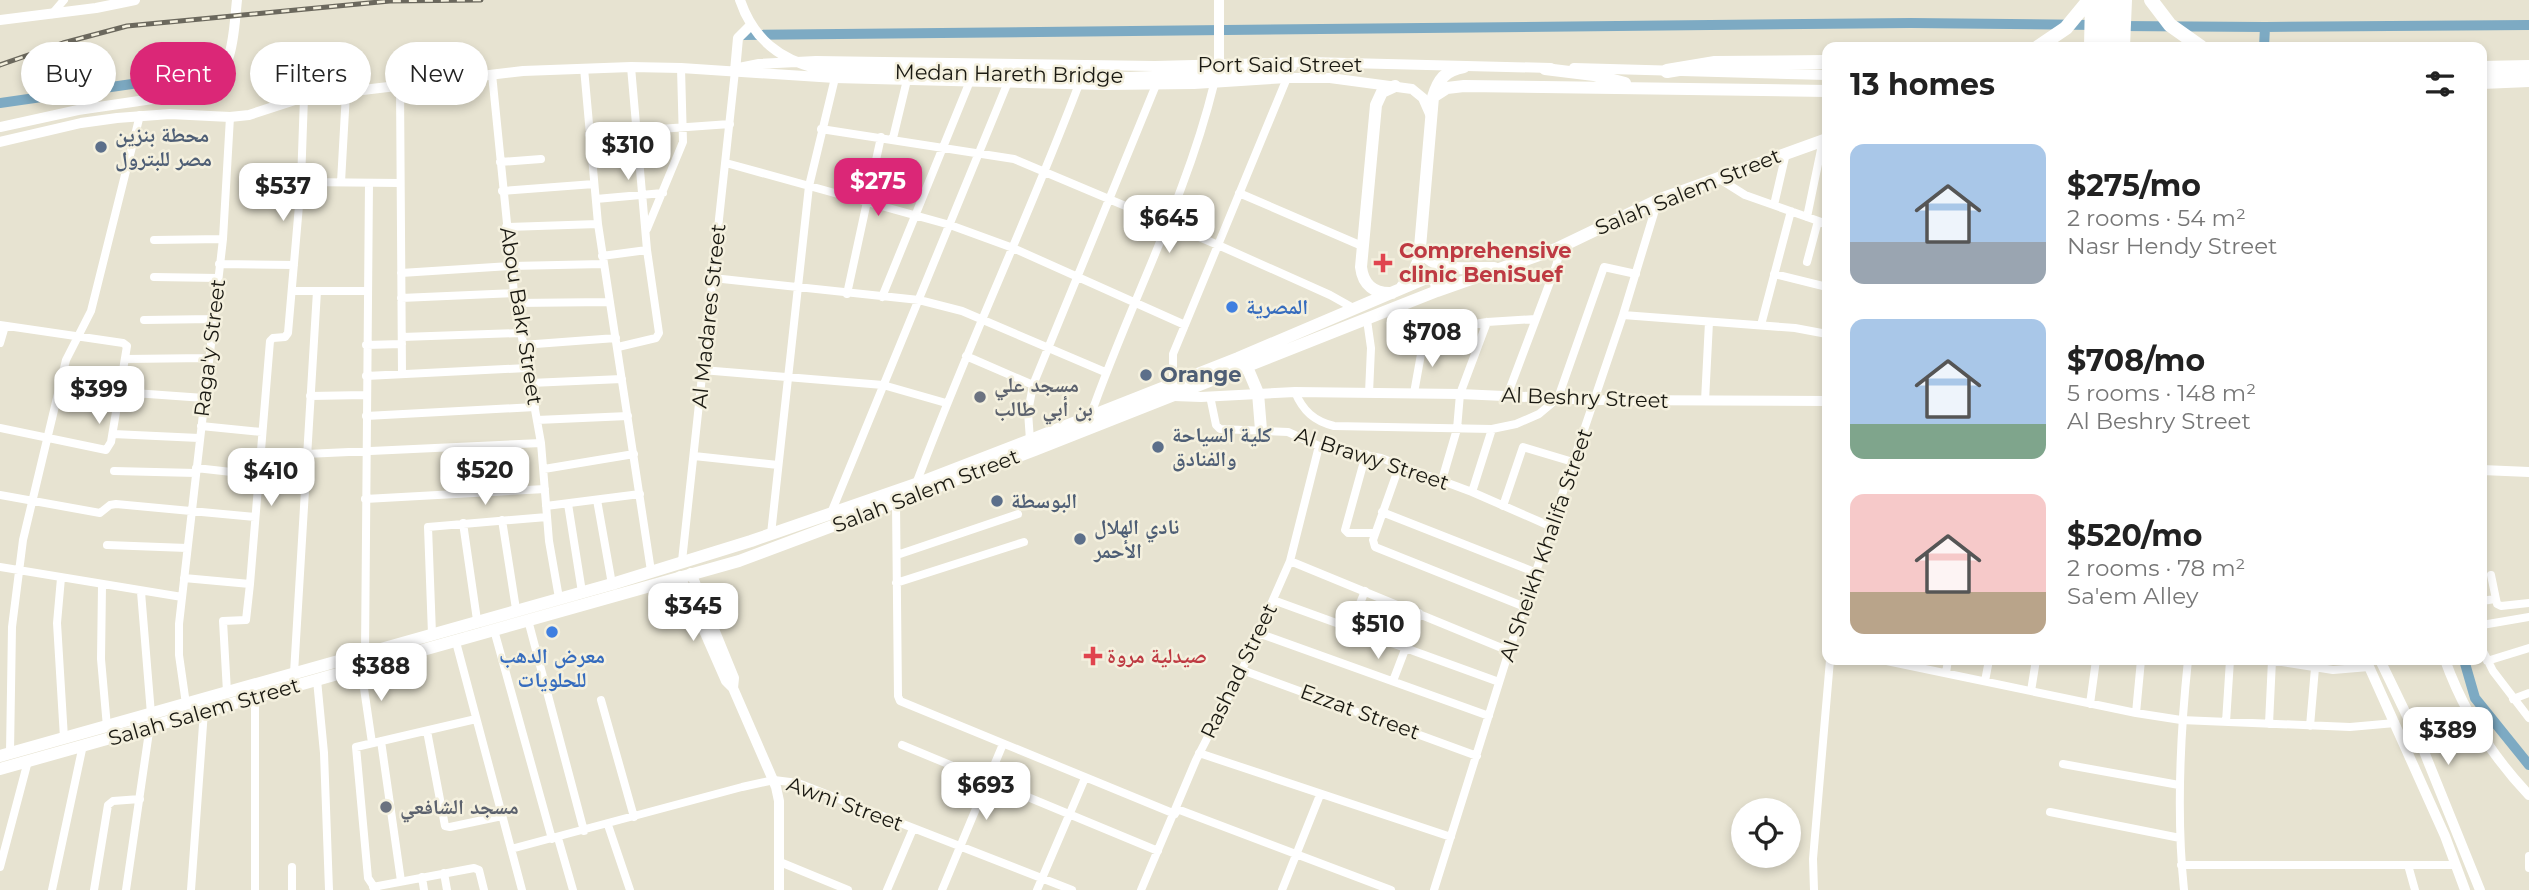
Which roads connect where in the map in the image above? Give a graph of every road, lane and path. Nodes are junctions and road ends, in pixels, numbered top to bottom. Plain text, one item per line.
1 (64, 0) edge
2 (135, 0) edge
3 (237, 0) edge
4 (740, 0) edge
5 (1219, 0) edge
6 (2125, 0) edge
7 (2151, 0) edge
8 (2099, 3) edge
9 (52, 15) junction
10 (0, 20) edge
11 (751, 25) dead end
12 (2045, 42) edge
13 (2092, 42) edge
14 (2101, 42) edge
15 (2111, 42) edge
16 (2123, 42) edge
17 (2194, 42) edge
18 (974, 62) junction
19 (1308, 62) junction
20 (1822, 62) edge
21 (1219, 64) junction
22 (1394, 65) junction
23 (2529, 66) edge
24 (631, 67) junction
25 (1464, 67) junction
26 (584, 68) junction
27 (681, 68) junction
28 (1545, 68) junction
29 (2487, 68) edge
30 (735, 71) junction
31 (1667, 71) junction
32 (492, 74) junction
33 (488, 75) edge
34 (1822, 75) edge
35 (835, 78) junction
36 (1287, 78) junction
37 (907, 79) junction
38 (2529, 80) edge
39 (970, 81) junction
40 (1008, 82) junction
41 (2487, 82) edge
42 (1079, 84) junction
43 (1214, 84) junction
44 (1156, 85) junction
45 (1395, 86) junction
46 (1642, 88) junction
47 (1822, 92) edge
48 (1433, 97) junction
49 (280, 105) edge
50 (304, 105) edge
51 (345, 105) edge
52 (400, 105) edge
53 (140, 115) junction
54 (230, 117) junction
55 (1430, 117) junction
56 (730, 124) junction
57 (0, 127) edge
58 (685, 128) junction
59 (821, 129) junction
60 (637, 130) junction
61 (589, 134) junction
62 (881, 136) junction
63 (893, 138) junction
64 (1822, 140) edge
65 (0, 142) edge
66 (942, 146) junction
67 (980, 152) junction
68 (1786, 152) junction
69 (1822, 152) edge
70 (541, 159) dead end
71 (500, 162) junction
72 (726, 163) junction
73 (1046, 172) junction
74 (1717, 177) junction
75 (301, 182) junction
76 (341, 182) junction
77 (369, 183) junction
78 (400, 183) junction
79 (594, 184) junction
80 (809, 186) junction
81 (502, 191) junction
82 (663, 193) junction
83 (1239, 193) junction
84 (643, 195) junction
85 (596, 199) junction
86 (1109, 199) junction
87 (1658, 200) junction
88 (867, 201) junction
89 (1774, 205) junction
90 (1791, 211) junction
91 (916, 215) junction
92 (1807, 217) junction
93 (1818, 221) junction
94 (1822, 222) edge
95 (1166, 223) junction
96 (598, 224) junction
97 (950, 225) junction
98 (506, 227) junction
99 (646, 231) junction
100 (223, 239) junction
101 (155, 240) dead end
102 (1218, 245) junction
103 (1362, 246) junction
104 (1013, 247) junction
105 (1556, 249) junction
106 (647, 250) junction
107 (1420, 251) junction
108 (603, 260) junction
109 (1807, 262) dead end
110 (219, 264) junction
111 (294, 265) junction
112 (511, 266) junction
113 (1502, 268) junction
114 (401, 273) junction
115 (1636, 274) junction
116 (1774, 274) junction
117 (1078, 276) junction
118 (154, 277) dead end
119 (218, 278) junction
120 (713, 278) junction
121 (1822, 286) edge
122 (797, 288) junction
123 (292, 291) junction
124 (317, 291) junction
125 (367, 291) junction
126 (1437, 291) junction
127 (1396, 292) junction
128 (514, 293) junction
129 (847, 294) junction
130 (401, 298) junction
131 (883, 298) junction
132 (919, 300) junction
133 (1134, 301) junction
134 (610, 302) junction
135 (515, 303) junction
136 (1355, 309) junction
137 (1623, 316) junction
138 (213, 319) junction
139 (1536, 319) junction
140 (144, 320) dead end
141 (981, 320) junction
142 (1367, 320) junction
143 (1487, 322) junction
144 (1709, 322) junction
145 (3, 325) edge
146 (1185, 325) junction
147 (1761, 325) junction
148 (520, 333) junction
149 (1822, 333) edge
150 (77, 337) junction
151 (401, 341) junction
152 (617, 342) junction
153 (0, 343) edge
154 (366, 345) junction
155 (522, 345) junction
156 (1048, 348) junction
157 (966, 356) junction
158 (208, 358) junction
159 (125, 359) junction
160 (1247, 367) junction
161 (527, 368) junction
162 (702, 370) junction
163 (1105, 372) junction
164 (402, 374) junction
165 (366, 376) junction
166 (788, 376) junction
167 (622, 379) junction
168 (530, 383) junction
169 (883, 385) junction
170 (1033, 385) junction
171 (1174, 390) junction
172 (120, 391) junction
173 (1295, 392) junction
174 (1258, 393) junction
175 (1369, 393) junction
176 (1414, 393) junction
177 (1460, 394) junction
178 (366, 395) junction
179 (310, 396) junction
180 (1210, 396) junction
181 (1507, 396) junction
182 (204, 398) junction
183 (1558, 398) junction
184 (1595, 400) junction
185 (1705, 401) junction
186 (1822, 401) edge
187 (946, 403) junction
188 (535, 407) junction
189 (366, 416) junction
190 (628, 416) junction
191 (1090, 417) junction
192 (537, 420) junction
193 (201, 426) junction
194 (0, 428) edge
195 (1457, 429) junction
196 (1492, 429) junction
197 (1261, 430) junction
198 (262, 432) junction
199 (113, 434) junction
200 (46, 438) junction
201 (199, 438) junction
202 (1030, 440) junction
203 (541, 443) junction
204 (1319, 446) junction
205 (365, 451) junction
206 (306, 454) junction
207 (634, 454) junction
208 (1366, 454) junction
209 (694, 456) junction
210 (1573, 462) junction
211 (1400, 464) junction
212 (778, 465) junction
213 (544, 469) junction
214 (196, 470) junction
215 (2487, 470) edge
216 (114, 471) dead end
217 (2529, 472) edge
218 (259, 475) junction
219 (1442, 480) junction
220 (916, 484) junction
221 (545, 489) junction
222 (1472, 492) junction
223 (640, 494) junction
224 (0, 495) edge
225 (365, 499) junction
226 (597, 500) junction
227 (32, 502) junction
228 (568, 504) junction
229 (896, 504) junction
230 (546, 506) junction
231 (1503, 506) junction
232 (191, 511) junction
233 (1382, 512) junction
234 (831, 513) junction
235 (1018, 514) dead end
236 (256, 517) junction
237 (547, 517) junction
238 (502, 520) junction
239 (463, 523) junction
240 (1552, 527) junction
241 (1375, 533) junction
242 (771, 534) junction
243 (1024, 542) dead end
244 (107, 545) dead end
245 (187, 548) junction
246 (897, 555) junction
247 (682, 561) junction
248 (1290, 561) junction
249 (0, 567) edge
250 (18, 571) junction
251 (651, 571) junction
252 (1537, 573) junction
253 (686, 575) junction
254 (2491, 575) dead end
255 (184, 578) junction
256 (61, 579) junction
257 (896, 583) junction
258 (250, 584) junction
259 (612, 584) junction
260 (102, 586) junction
261 (141, 592) junction
262 (582, 592) junction
263 (1365, 592) junction
264 (182, 597) junction
265 (559, 598) junction
266 (2495, 599) junction
267 (1273, 600) junction
268 (2487, 600) edge
269 (2529, 603) edge
270 (1525, 607) junction
271 (516, 609) junction
272 (1419, 613) junction
273 (2529, 617) edge
274 (477, 620) junction
275 (528, 620) junction
276 (2487, 624) edge
277 (1350, 628) junction
278 (494, 630) junction
279 (432, 634) junction
280 (1258, 634) junction
281 (456, 642) junction
282 (1405, 648) junction
283 (2529, 649) edge
284 (1509, 650) junction
285 (365, 653) junction
286 (2487, 661) joint
287 (1830, 665) edge
288 (1907, 665) edge
289 (1947, 665) edge
290 (1988, 665) edge
291 (2035, 665) edge
292 (2095, 665) edge
293 (2141, 665) edge
294 (2187, 665) edge
295 (2230, 665) edge
296 (2270, 665) edge
297 (2298, 665) edge
298 (2361, 665) edge
299 (2368, 665) edge
300 (2382, 665) edge
301 (2447, 665) edge
302 (361, 668) junction
303 (2315, 668) junction
304 (1241, 670) junction
305 (294, 673) junction
306 (1946, 673) junction
307 (317, 680) junction
308 (1393, 681) junction
309 (1985, 681) junction
310 (1499, 682) junction
311 (2031, 691) junction
312 (227, 692) junction
313 (2529, 692) edge
314 (255, 697) junction
315 (2513, 699) junction
316 (601, 700) dead end
317 (186, 704) junction
318 (2090, 704) junction
319 (204, 711) junction
320 (2136, 713) junction
321 (1489, 716) junction
322 (2529, 718) edge
323 (476, 719) junction
324 (151, 720) junction
325 (2181, 720) junction
326 (2226, 722) junction
327 (2395, 723) junction
328 (2269, 724) junction
329 (2310, 726) junction
330 (107, 727) junction
331 (427, 731) junction
332 (65, 738) junction
333 (376, 742) junction
334 (1003, 744) junction
335 (902, 745) dead end
336 (83, 746) junction
337 (1199, 753) junction
338 (5, 754) edge
339 (1477, 756) junction
340 (28, 761) junction
341 (2063, 764) dead end
342 (0, 769) edge
343 (1084, 778) junction
344 (774, 780) junction
345 (987, 781) junction
346 (2179, 785) junction
347 (1320, 795) junction
348 (2529, 795) edge
349 (140, 799) junction
350 (1176, 812) junction
351 (2050, 812) dead end
352 (1069, 814) junction
353 (502, 816) junction
354 (634, 817) junction
355 (608, 825) junction
356 (913, 829) junction
357 (584, 831) junction
358 (1451, 837) junction
359 (555, 838) junction
360 (2180, 838) junction
361 (960, 847) junction
362 (511, 849) junction
363 (1158, 851) junction
364 (1297, 853) junction
365 (2529, 856) edge
366 (780, 862) junction
367 (2181, 865) junction
368 (2408, 865) junction
369 (2455, 865) junction
370 (0, 867) edge
371 (292, 867) dead end
372 (2529, 867) edge
373 (444, 873) junction
374 (422, 877) junction
375 (1042, 879) junction
376 (401, 881) junction
377 (375, 888) edge
378 (52, 890) edge
379 (94, 890) edge
380 (126, 890) edge
381 (191, 890) edge
382 (255, 890) edge
383 (292, 890) edge
384 (328, 890) edge
385 (424, 890) edge
386 (447, 890) edge
387 (484, 890) edge
388 (522, 890) edge
389 (573, 890) edge
390 (630, 890) edge
391 (779, 890) edge
392 (848, 890) edge
393 (887, 890) edge
394 (942, 890) edge
395 (1038, 890) edge
396 (1072, 890) edge
397 (1141, 890) edge
398 (1282, 890) edge
399 (1391, 890) edge
400 (1434, 890) edge
401 (1814, 890) edge
402 (2184, 890) edge
403 (2414, 890) edge
404 (2465, 890) edge
405 (2480, 890) edge

1 - 9 street
2 - 9 street
3 - 57 main road
4 - 19 main road, Medan Hareth Bridge
5 - 21 main road
6 - 16 highway
7 - 17 highway
8 - 12 highway
8 - 13 highway
8 - 14 highway
8 - 15 highway
9 - 10 street
11 - 30 main road
18 - 21 main road, Port Said Street
18 - 30 main road, Port Said Street
18 - 39 main road
19 - 21 main road, Port Said Street
19 - 22 main road, Port Said Street
20 - 31 highway
22 - 25 main road, Port Said Street
22 - 45 main road
23 - 29 highway
24 - 26 main road, Port Said Street
24 - 27 main road, Port Said Street
24 - 60 street
25 - 28 main road, Port Said Street
25 - 48 main road
26 - 32 main road, Port Said Street
26 - 61 street
27 - 30 main road, Port Said Street
27 - 58 street
28 - 31 main road, Port Said Street
28 - 46 main road
30 - 35 main road, Port Said Street
30 - 56 street, Al Madares Street
31 - 34 main road, Port Said Street
32 - 33 main road, Port Said Street
32 - 71 street, Abou Bakr Street
35 - 37 main road, Port Said Street
35 - 59 street
36 - 43 main road, Port Said Street
36 - 45 main road, Port Said Street
36 - 83 street
37 - 39 main road, Port Said Street
37 - 63 street
38 - 41 highway
39 - 40 main road, Port Said Street
39 - 66 street
40 - 42 main road, Port Said Street
40 - 67 street
42 - 44 main road, Port Said Street
42 - 73 street
43 - 44 main road, Port Said Street
43 - 95 street
44 - 86 street
45 - 55 main road, Port Said Street
45 - 103 main road
46 - 47 main road
46 - 48 main road
48 - 55 main road
49 - 54 main road, Port Said Street
50 - 75 street
51 - 76 street
52 - 78 street
53 - 54 main road, Port Said Street
53 - 65 main road, Port Said Street
53 - 150 street
54 - 100 street, Raga'y Street
55 - 107 main road
56 - 58 street
56 - 72 street, Al Madares Street
58 - 60 street
58 - 82 street
59 - 62 street
59 - 80 street
60 - 61 street
60 - 84 street
61 - 79 street
62 - 63 street
62 - 88 street
63 - 66 street
64 - 68 main road, Salah Salem Street
66 - 67 street
66 - 91 street
67 - 73 street
67 - 97 street
68 - 74 main road, Salah Salem Street
68 - 89 street
69 - 92 street
70 - 71 street
71 - 81 street, Abou Bakr Street
72 - 80 street
72 - 120 street, Al Madares Street
73 - 86 street
73 - 104 street
74 - 87 main road, Salah Salem Street
74 - 89 street
75 - 76 street
75 - 111 street
76 - 77 street
77 - 78 street
77 - 125 street
78 - 114 street
79 - 81 street
79 - 85 street
80 - 88 street
80 - 122 street
81 - 98 street, Abou Bakr Street
82 - 84 street
82 - 99 street
83 - 102 street
83 - 103 street
84 - 85 street
84 - 99 street
85 - 96 street
86 - 95 street
86 - 117 street
87 - 105 main road, Salah Salem Street
87 - 115 street, Al Sheikh Khalifa Street
88 - 91 street
88 - 129 street
89 - 90 street
90 - 92 street
90 - 116 street
91 - 97 street
91 - 131 street
92 - 93 street
93 - 94 street
93 - 109 street
95 - 102 street
95 - 133 street
96 - 98 street
96 - 108 street
97 - 104 street
97 - 132 street
98 - 112 street, Abou Bakr Street
99 - 106 street
100 - 101 street
100 - 110 street, Raga'y Street
102 - 136 street
102 - 146 street
103 - 127 main road
104 - 117 street
104 - 141 street
105 - 113 main road, Salah Salem Street
105 - 139 street
106 - 108 street
106 - 152 street
107 - 113 main road
107 - 127 main road
108 - 112 street
108 - 134 street
110 - 111 street
110 - 119 street, Raga'y Street
111 - 123 street
112 - 114 street
112 - 128 street, Abou Bakr Street
113 - 126 main road, Salah Salem Street
114 - 130 street
115 - 137 street, Al Sheikh Khalifa Street
115 - 183 street
116 - 121 street
116 - 147 street
117 - 133 street
117 - 156 street
118 - 119 street
119 - 138 street, Raga'y Street
120 - 122 street
120 - 162 street, Al Madares Street
122 - 129 street
122 - 166 street
123 - 124 street
123 - 198 street
124 - 125 street
124 - 179 street
125 - 154 street
126 - 127 main road, Salah Salem Street
126 - 142 main road, Salah Salem Street
127 - 136 main road, Salah Salem Street
128 - 130 street
128 - 135 street, Abou Bakr Street
129 - 131 street
130 - 151 street
131 - 132 street
132 - 141 street
132 - 169 street
133 - 146 street
133 - 163 street
134 - 135 street
134 - 152 street
135 - 148 street, Abou Bakr Street
136 - 171 main road, Salah Salem Street
137 - 144 street
137 - 184 street, Al Sheikh Khalifa Street
138 - 140 street
138 - 158 street, Raga'y Street
139 - 143 street
139 - 181 street
141 - 156 street
141 - 157 street
142 - 160 main road, Salah Salem Street
142 - 175 street
143 - 176 street
143 - 177 street
144 - 147 street
144 - 185 street
145 - 150 street
145 - 153 street
146 - 171 street
147 - 149 street
148 - 151 street
148 - 155 street, Abou Bakr Street
150 - 159 street
150 - 200 street
151 - 154 street
151 - 164 street
152 - 155 street
152 - 167 street
154 - 165 street
155 - 161 street, Abou Bakr Street
156 - 163 street
156 - 170 street
157 - 170 street
157 - 187 street
158 - 159 street
158 - 182 street, Raga'y Street
159 - 172 street
160 - 171 main road, Salah Salem Street
160 - 174 main road
161 - 164 street
161 - 168 street, Abou Bakr Street
162 - 166 street
162 - 209 street, Al Madares Street
163 - 191 street
164 - 165 street
165 - 178 street
166 - 169 street
166 - 212 street
167 - 168 street
167 - 190 street
168 - 188 street, Abou Bakr Street
169 - 187 street
169 - 234 street
170 - 202 street
171 - 180 main road, Al Beshry Street
171 - 191 main road, Salah Salem Street
171 - 229 main road, Salah Salem Street
172 - 182 street
172 - 199 street
173 - 174 main road, Al Beshry Street
173 - 175 main road, Al Beshry Street
173 - 195 street
174 - 180 main road, Al Beshry Street
174 - 197 main road
175 - 176 main road, Al Beshry Street
176 - 177 main road, Al Beshry Street
177 - 181 main road, Al Beshry Street
177 - 195 street
178 - 179 street
178 - 189 street
179 - 206 street
180 - 197 street, Al Brawy Street
181 - 183 main road, Al Beshry Street
182 - 193 street, Raga'y Street
183 - 184 main road, Al Beshry Street
183 - 196 street
184 - 185 main road, Al Beshry Street
184 - 210 street, Al Sheikh Khalifa Street
185 - 186 main road, Al Beshry Street
187 - 220 street
188 - 189 street
188 - 192 street, Abou Bakr Street
189 - 205 street
190 - 192 street
190 - 207 street
191 - 202 main road, Salah Salem Street
192 - 203 street, Abou Bakr Street
193 - 198 street
193 - 201 street, Raga'y Street
194 - 200 street
195 - 196 street
195 - 219 street
196 - 222 street
197 - 204 street, Al Brawy Street
198 - 218 street
199 - 200 street
199 - 201 street
200 - 227 street
201 - 214 street, Raga'y Street
202 - 220 main road, Salah Salem Street
203 - 205 street
203 - 213 street, Abou Bakr Street
204 - 208 street, Al Brawy Street
204 - 248 street, Rashad Street
205 - 206 street
205 - 225 street
206 - 305 street
207 - 213 street
207 - 223 street
208 - 211 street, Al Brawy Street
208 - 241 street
209 - 212 street
209 - 247 street, Al Madares Street
210 - 231 street
210 - 240 street, Al Sheikh Khalifa Street
211 - 219 street, Al Brawy Street
211 - 233 street
212 - 242 street
213 - 221 street, Abou Bakr Street
214 - 216 street
214 - 218 street
214 - 232 street, Raga'y Street
215 - 217 main road
218 - 236 street
219 - 222 street, Al Brawy Street
220 - 234 main road, Salah Salem Street
221 - 225 street
221 - 230 street, Abou Bakr Street
222 - 231 street, Al Brawy Street
223 - 226 street
223 - 251 street
224 - 227 street
225 - 285 street
226 - 228 street
226 - 259 street
227 - 232 street
227 - 250 street
228 - 230 street
228 - 262 street
229 - 246 street
229 - 253 main road, Salah Salem Street
230 - 237 street, Abou Bakr Street
231 - 240 street, Al Brawy Street
232 - 236 street
232 - 245 street, Raga'y Street
233 - 241 street
233 - 252 street
234 - 242 main road, Salah Salem Street
235 - 246 street
236 - 258 street
237 - 238 street
237 - 265 street, Abou Bakr Street
238 - 239 street
238 - 271 street
239 - 274 street
239 - 279 street
240 - 252 street, Al Sheikh Khalifa Street
241 - 270 street
242 - 247 main road, Salah Salem Street
243 - 257 street
244 - 245 street
245 - 255 street, Raga'y Street
246 - 257 street
247 - 251 main road, Salah Salem Street
248 - 263 street
248 - 267 street, Rashad Street
249 - 250 street
250 - 256 street
250 - 338 street
251 - 259 main road, Salah Salem Street
252 - 270 street, Al Sheikh Khalifa Street
253 - 275 main road, Salah Salem Street
253 - 344 street
254 - 266 street
255 - 258 street
255 - 264 street, Raga'y Street
256 - 260 street
256 - 332 street
257 - 334 street
258 - 312 street
259 - 262 main road, Salah Salem Street
260 - 261 street
260 - 330 street
261 - 264 street
261 - 324 street
262 - 265 main road, Salah Salem Street
263 - 272 street
263 - 277 street
264 - 317 street, Raga'y Street
265 - 271 main road, Salah Salem Street
266 - 268 street
266 - 269 street
267 - 277 street
267 - 280 street, Rashad Street
270 - 284 street, Al Sheikh Khalifa Street
271 - 274 main road, Salah Salem Street
272 - 282 street
272 - 284 street
273 - 276 street
274 - 279 main road, Salah Salem Street
275 - 278 main road, Salah Salem Street
275 - 357 street
277 - 282 street
278 - 281 main road, Salah Salem Street
278 - 359 street
279 - 285 main road, Salah Salem Street
280 - 304 street, Rashad Street
280 - 308 street
281 - 302 main road, Salah Salem Street
281 - 323 street
282 - 308 street
282 - 310 street
283 - 286 street
284 - 310 street, Al Sheikh Khalifa Street
285 - 305 main road, Salah Salem Street
286 - 315 street
287 - 401 street
288 - 306 street
289 - 306 street
290 - 309 street
291 - 311 street
292 - 318 street
293 - 320 street
294 - 325 street
295 - 326 street
296 - 328 street
297 - 303 street
298 - 303 street
299 - 327 main road
300 - 405 main road
301 - 348 street
302 - 307 main road, Salah Salem Street
302 - 333 street
303 - 329 street
304 - 337 street, Rashad Street
304 - 339 street, Ezzat Street
305 - 312 main road, Salah Salem Street
306 - 309 street
307 - 314 main road, Salah Salem Street
307 - 384 street
308 - 321 street
309 - 311 street
310 - 321 street, Al Sheikh Khalifa Street
311 - 318 street
312 - 317 main road, Salah Salem Street
313 - 315 street
314 - 319 main road, Salah Salem Street
314 - 382 street
315 - 322 street
316 - 354 street
317 - 324 main road, Salah Salem Street
318 - 320 street
319 - 324 main road, Salah Salem Street
319 - 381 street
320 - 325 street
321 - 339 street, Al Sheikh Khalifa Street
323 - 331 street
323 - 353 street
324 - 330 main road, Salah Salem Street
324 - 336 main road, Salah Salem Street
324 - 349 street
325 - 326 street
325 - 346 street
326 - 328 street
327 - 329 street
327 - 369 main road
328 - 329 street
330 - 332 main road, Salah Salem Street
331 - 333 street
331 - 353 street
332 - 338 main road, Salah Salem Street
333 - 376 street
333 - 377 street
334 - 343 street
334 - 345 street
335 - 345 street
336 - 340 main road, Salah Salem Street
336 - 378 street
337 - 347 street
337 - 350 street, Rashad Street
339 - 358 street, Al Sheikh Khalifa Street
340 - 342 main road, Salah Salem Street
340 - 370 street
341 - 346 street
343 - 350 street
343 - 352 street
344 - 354 street
344 - 356 street, Awni Street
344 - 366 street
345 - 352 street
345 - 361 street
346 - 360 street
347 - 358 street
347 - 364 street
349 - 379 street
349 - 380 street
350 - 363 street, Rashad Street
350 - 364 street
351 - 360 street
352 - 363 street
352 - 375 street
353 - 362 street
354 - 355 street
355 - 357 street
355 - 390 street
356 - 361 street, Awni Street
356 - 393 street
357 - 359 street
358 - 400 street, Al Sheikh Khalifa Street
359 - 362 street
359 - 389 street
360 - 367 street
361 - 375 street, Awni Street
361 - 394 street
362 - 388 street
363 - 397 street, Rashad Street
364 - 398 street
364 - 399 street
365 - 372 street
366 - 391 street
366 - 392 street
367 - 368 street
367 - 402 street
368 - 369 street
368 - 403 street
369 - 404 main road
371 - 383 street
373 - 374 street
373 - 386 street
373 - 387 street
374 - 376 street
374 - 385 street
375 - 395 street
375 - 396 street, Awni Street
376 - 377 street

